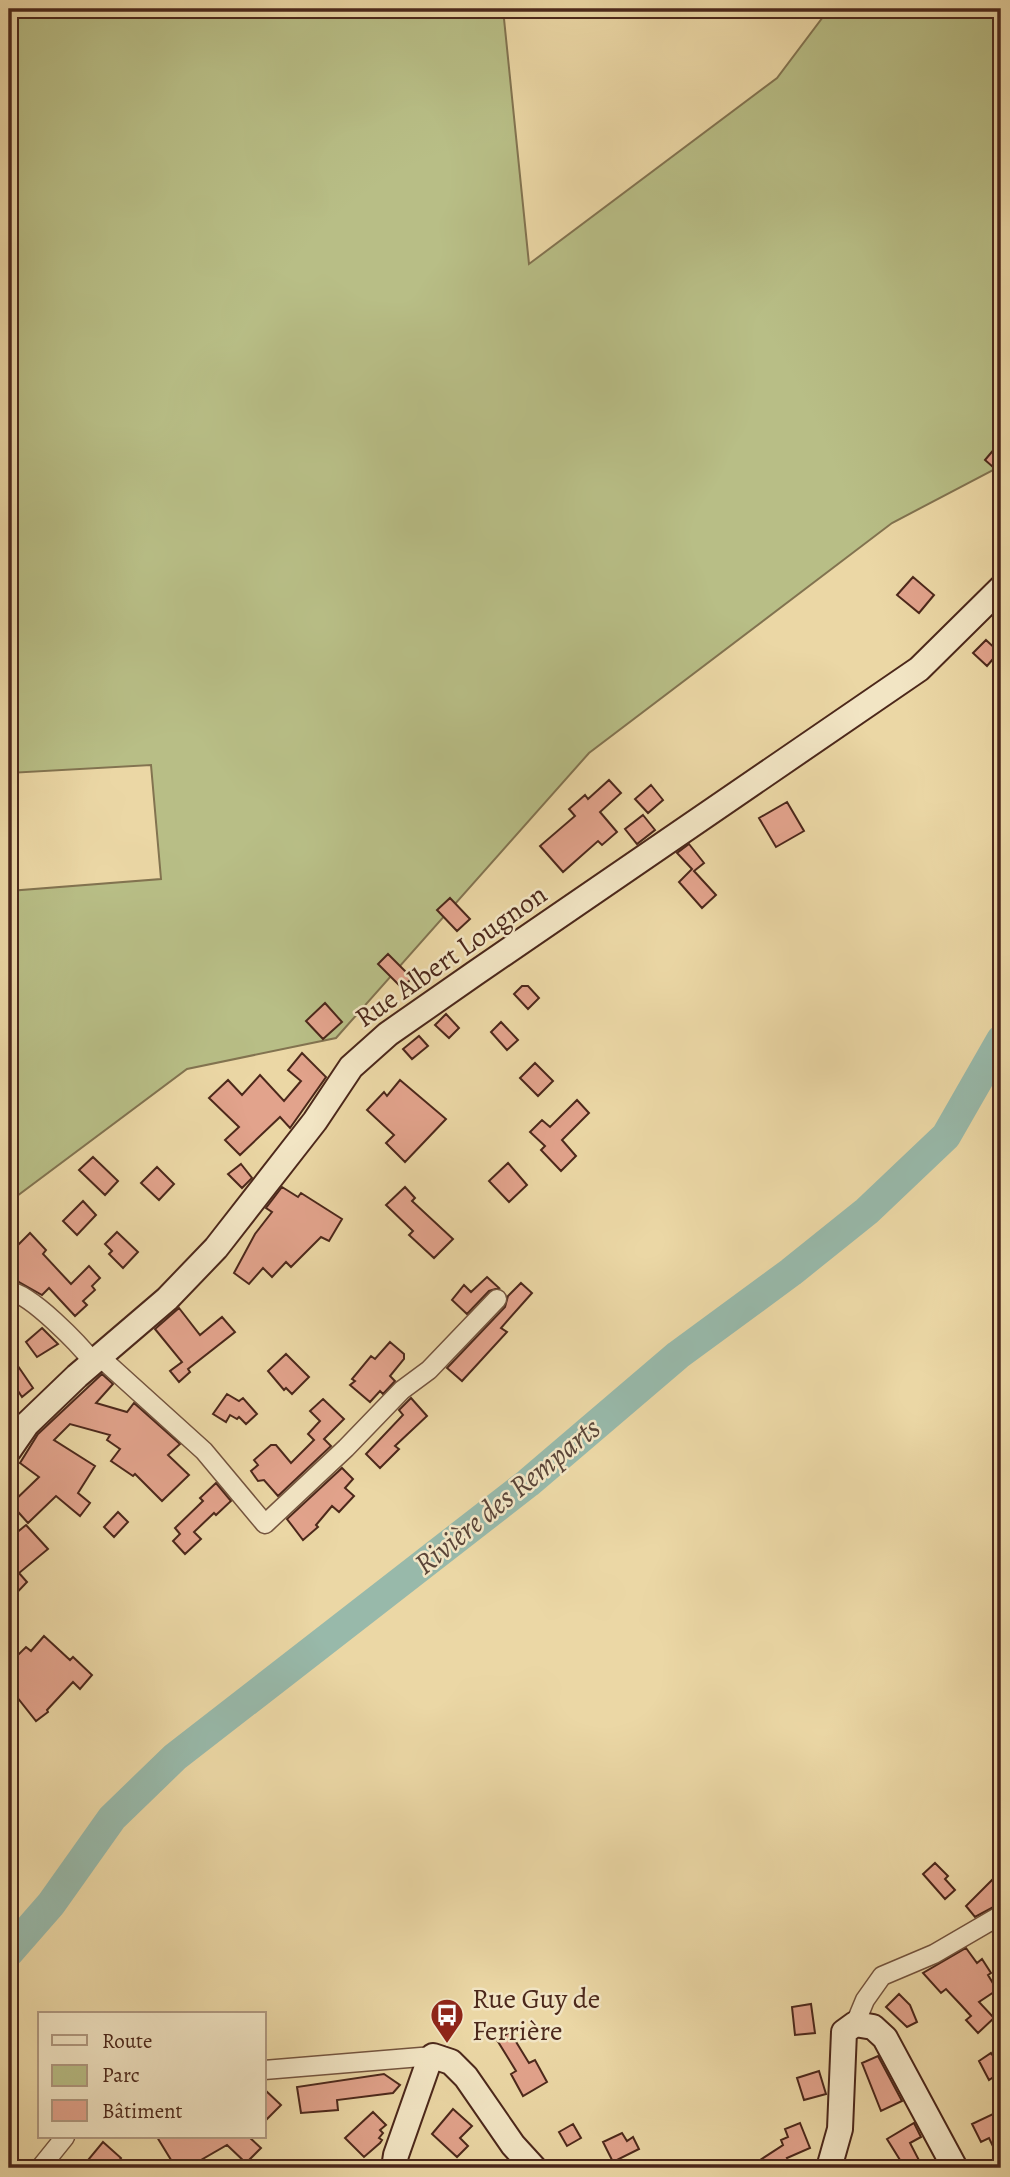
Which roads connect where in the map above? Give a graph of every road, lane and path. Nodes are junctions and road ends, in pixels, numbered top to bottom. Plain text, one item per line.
1 (1001, 588) edge
2 (9, 1290) edge
3 (497, 1299) dead end
4 (97, 1360) junction
5 (9, 1450) edge
6 (1001, 1915) edge
7 (855, 2024) junction
8 (433, 2056) junction
9 (266, 2070) edge
10 (64, 2138) edge
11 (40, 2168) edge
12 (394, 2168) edge
13 (534, 2168) edge
14 (829, 2168) edge
15 (955, 2168) edge

1 - 4 street, Rue Albert Lougnon
2 - 4 street
3 - 4 street
4 - 5 street, Rue Albert Lougnon
6 - 7 street
7 - 14 street
7 - 15 street
8 - 9 street
8 - 12 street
8 - 13 street
10 - 11 street

